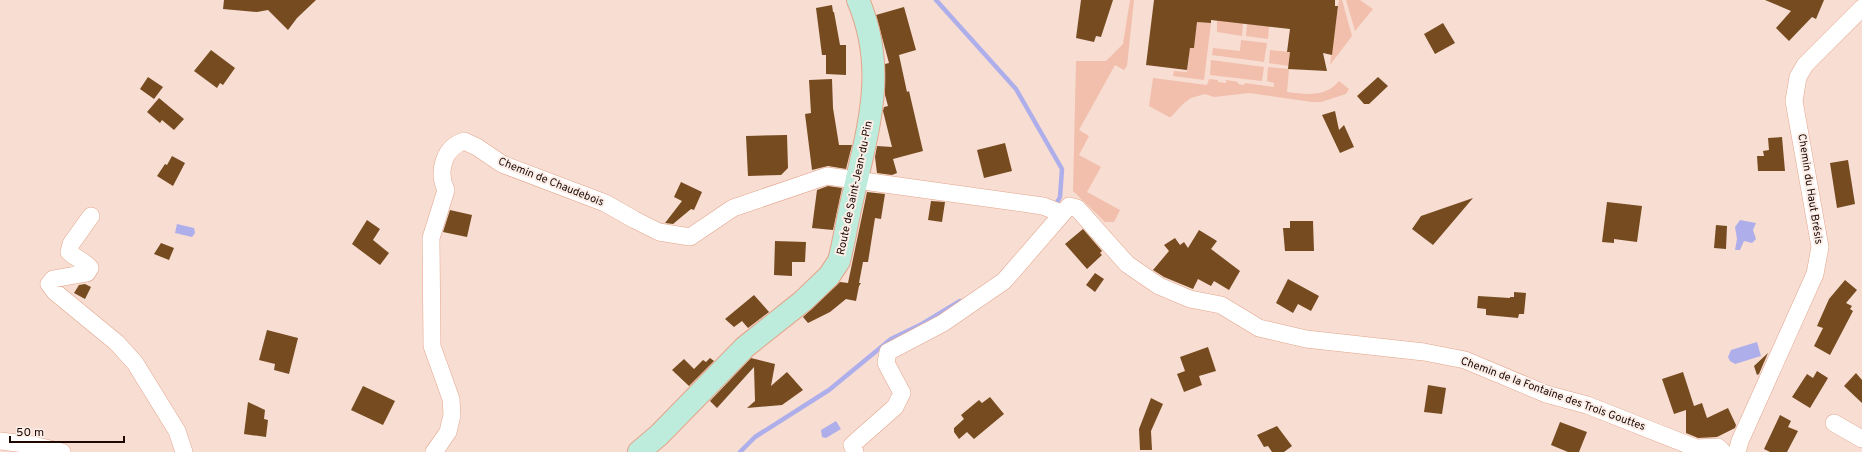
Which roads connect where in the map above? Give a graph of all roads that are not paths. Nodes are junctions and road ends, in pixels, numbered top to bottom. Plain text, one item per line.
1 (858, 0) edge
2 (1862, 8) edge
3 (857, 180) junction
4 (1061, 213) junction
5 (91, 216) dead end
6 (703, 391) junction
7 (1834, 424) dead end
8 (1862, 439) edge
9 (0, 441) edge
10 (1721, 450) edge
11 (62, 452) edge
12 (184, 452) edge
13 (434, 452) edge
14 (639, 452) edge
15 (655, 452) edge
16 (855, 452) edge
17 (1737, 452) edge

1 - 3 main road, Route de Saint-Jean-du-Pin
2 - 17 street, Chemin du Haut Brésis
3 - 4 street
3 - 6 main road, Route de Saint-Jean-du-Pin
3 - 13 street, Chemin de Chaudebois
4 - 10 street, Chemin de la Fontaine des Trois Gouttes
4 - 16 street
5 - 12 street
6 - 14 main road, Route de Saint-Jean-du-Pin
6 - 15 main road, Route de Saint-Jean-du-Pin
7 - 8 street
9 - 11 street

